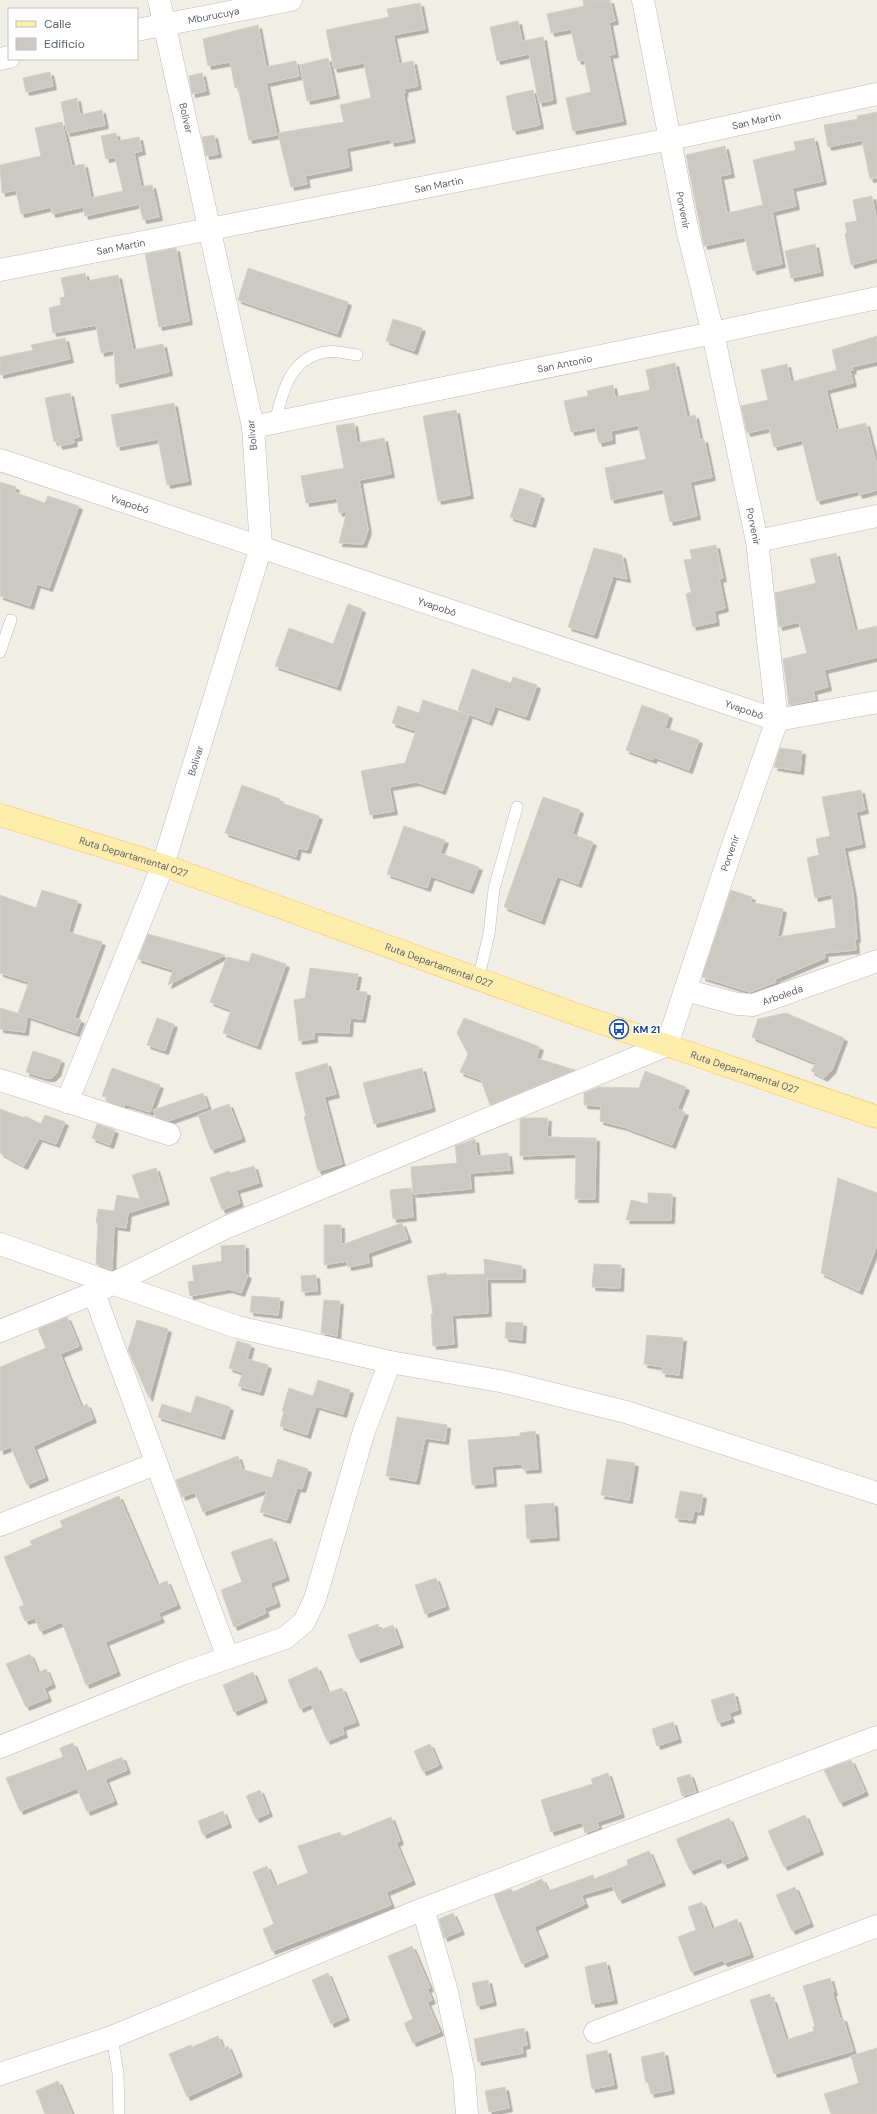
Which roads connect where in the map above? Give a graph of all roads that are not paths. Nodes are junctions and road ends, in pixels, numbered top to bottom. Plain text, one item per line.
1 (159, 0) edge
2 (290, 0) edge
3 (643, 0) edge
4 (165, 25) junction
5 (138, 30) edge
6 (877, 94) edge
7 (671, 139) junction
8 (210, 228) junction
9 (0, 270) edge
10 (877, 298) edge
11 (713, 333) junction
12 (356, 355) dead end
13 (275, 422) junction
14 (253, 427) junction
15 (0, 460) edge
16 (877, 516) edge
17 (757, 541) junction
18 (261, 547) junction
19 (11, 620) dead end
20 (0, 652) edge
21 (877, 702) edge
22 (777, 720) junction
23 (517, 807) dead end
24 (0, 815) edge
25 (163, 865) junction
26 (877, 961) edge
27 (478, 980) junction
28 (685, 990) junction
29 (666, 1045) junction
30 (0, 1080) edge
31 (67, 1102) junction
32 (877, 1117) edge
33 (169, 1134) dead end
34 (0, 1244) edge
35 (103, 1288) junction
36 (0, 1331) edge
37 (390, 1362) junction
38 (155, 1464) junction
39 (877, 1493) edge
40 (0, 1525) edge
41 (228, 1658) junction
42 (877, 1737) edge
43 (0, 1747) edge
44 (423, 1909) junction
45 (877, 1926) edge
46 (595, 2032) dead end
47 (112, 2037) junction
48 (0, 2074) edge
49 (119, 2114) edge
50 (467, 2114) edge

1 - 4 street, Bolivar
2 - 4 street, Mburucuya
3 - 7 street, Porvenir
4 - 5 street, Mburucuya
4 - 8 street, Bolivar
6 - 7 street, San Martin
7 - 8 street, San Martin
7 - 11 street, Porvenir
8 - 9 street, San Martin
8 - 14 street, Bolivar
10 - 11 street, San Antonio
11 - 13 street, San Antonio
11 - 17 street, Porvenir
12 - 13 lane
13 - 14 street, San Antonio
14 - 18 street, Bolivar
15 - 18 street, Yvapobó
16 - 17 street
17 - 22 street, Porvenir
18 - 22 street, Yvapobó
18 - 25 street, Bolivar
19 - 20 lane
21 - 22 street, Yvapobó
22 - 28 street, Porvenir
23 - 27 lane
24 - 25 main road, Ruta Departamental 027
25 - 27 main road, Ruta Departamental 027
25 - 31 street, Bolivar
26 - 28 street, Arboleda
27 - 29 main road, Ruta Departamental 027
28 - 29 street, Porvenir
29 - 32 main road, Ruta Departamental 027
29 - 35 street
30 - 31 street
31 - 33 street
34 - 35 street
35 - 36 street
35 - 37 street
35 - 38 street
37 - 39 street
37 - 41 street
38 - 40 street
38 - 41 street
41 - 43 street
42 - 44 street
44 - 47 street
44 - 50 street
45 - 46 street
47 - 48 street
47 - 49 lane

